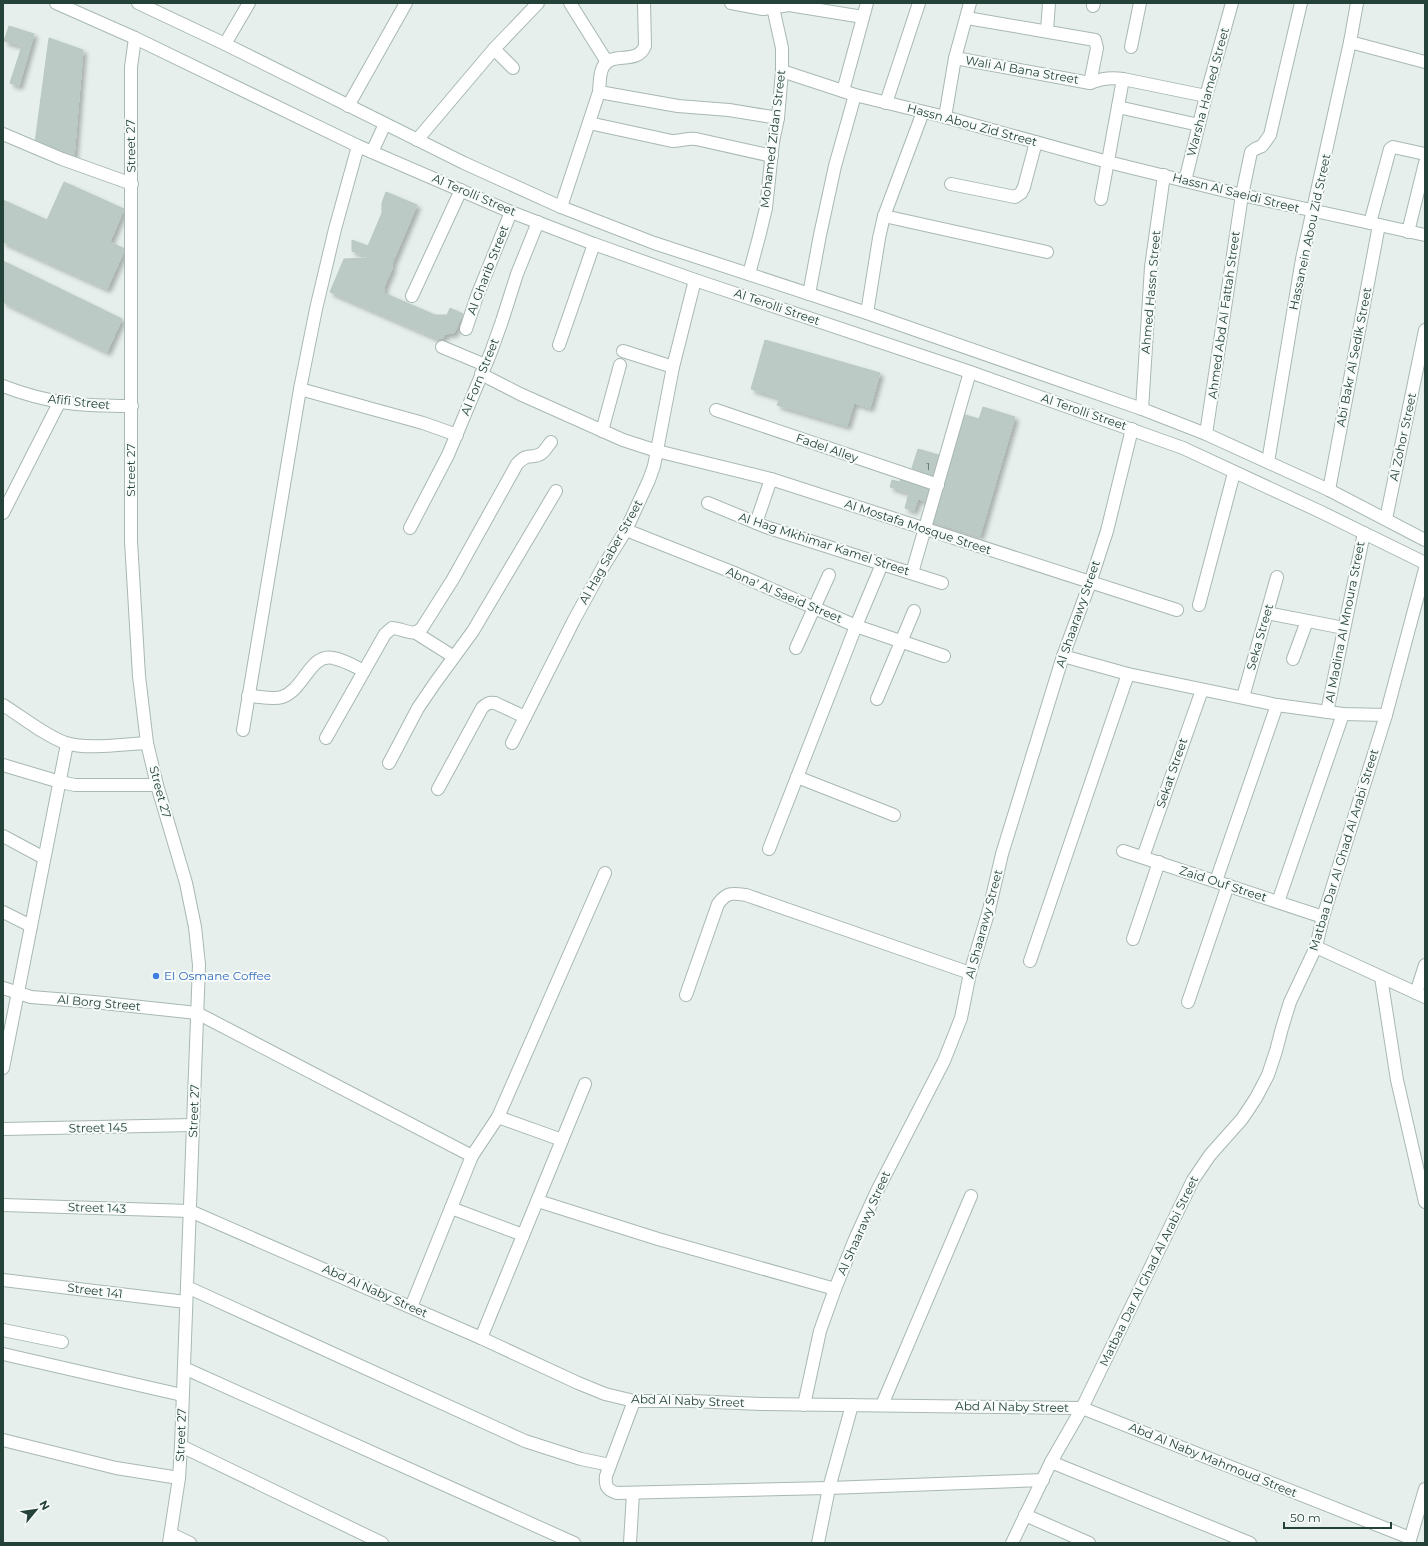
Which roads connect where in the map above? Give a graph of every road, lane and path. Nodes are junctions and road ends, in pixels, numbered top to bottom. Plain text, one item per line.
1 (56, 3) edge
2 (248, 3) edge
3 (406, 3) edge
4 (538, 3) edge
5 (644, 3) edge
6 (731, 3) edge
7 (867, 3) edge
8 (919, 3) edge
9 (970, 3) edge
10 (1049, 3) edge
11 (1140, 3) edge
12 (1232, 3) edge
13 (1301, 3) edge
14 (1357, 3) edge
15 (572, 4) edge
16 (142, 5) edge
17 (772, 5) edge
18 (863, 17) junction
19 (967, 18) junction
20 (1047, 31) junction
21 (135, 38) junction
22 (1350, 42) junction
23 (225, 44) junction
24 (1131, 47) dead end
25 (494, 49) junction
26 (955, 58) junction
27 (607, 62) junction
28 (1425, 62) edge
29 (513, 68) dead end
30 (782, 71) junction
31 (1123, 79) junction
32 (1090, 83) junction
33 (843, 91) junction
34 (599, 92) junction
35 (855, 95) junction
36 (1206, 96) junction
37 (886, 103) junction
38 (348, 106) junction
39 (1118, 107) junction
40 (923, 112) junction
41 (946, 117) junction
42 (778, 118) junction
43 (589, 123) junction
44 (385, 124) junction
45 (1199, 125) junction
46 (3, 134) edge
47 (417, 140) junction
48 (1036, 142) junction
49 (358, 146) junction
50 (372, 152) junction
51 (1425, 154) edge
52 (772, 156) junction
53 (1108, 162) junction
54 (1425, 163) edge
55 (1164, 175) junction
56 (1185, 180) junction
57 (132, 184) junction
58 (951, 184) dead end
59 (461, 190) junction
60 (1242, 195) junction
61 (1101, 199) dead end
62 (561, 207) junction
63 (1313, 211) junction
64 (511, 212) junction
65 (884, 216) junction
66 (538, 222) junction
67 (1374, 224) junction
68 (1408, 232) junction
69 (1425, 235) edge
70 (594, 244) junction
71 (1047, 252) dead end
72 (749, 274) junction
73 (695, 280) junction
74 (809, 294) junction
75 (412, 296) dead end
76 (867, 313) junction
77 (466, 329) dead end
78 (1425, 330) edge
79 (559, 345) dead end
80 (442, 347) dead end
81 (623, 350) dead end
82 (620, 365) dead end
83 (673, 367) junction
84 (483, 369) junction
85 (970, 372) junction
86 (3, 386) edge
87 (300, 389) junction
88 (59, 403) junction
89 (132, 406) junction
90 (1142, 409) junction
91 (716, 410) dead end
92 (1132, 429) junction
93 (602, 431) junction
94 (457, 434) junction
95 (1206, 434) junction
96 (551, 442) dead end
97 (657, 451) junction
98 (1268, 462) junction
99 (1234, 472) junction
100 (771, 479) junction
101 (938, 485) junction
102 (1329, 490) junction
103 (556, 491) dead end
104 (708, 503) dead end
105 (3, 513) edge
106 (1386, 519) junction
107 (756, 523) junction
108 (410, 528) dead end
109 (924, 529) junction
110 (626, 530) junction
111 (1364, 533) junction
112 (1425, 540) edge
113 (1425, 563) edge
114 (882, 564) junction
115 (1425, 569) edge
116 (912, 573) junction
117 (829, 574) dead end
118 (1277, 577) dead end
119 (942, 583) dead end
120 (1090, 583) junction
121 (1199, 605) dead end
122 (814, 608) junction
123 (1177, 610) dead end
124 (914, 611) dead end
125 (1267, 613) junction
126 (1307, 621) junction
127 (856, 626) junction
128 (1344, 628) junction
129 (416, 633) junction
130 (900, 642) junction
131 (796, 648) dead end
132 (944, 656) dead end
133 (1063, 656) junction
134 (454, 657) junction
135 (1294, 659) dead end
136 (364, 671) junction
137 (1128, 674) junction
138 (1202, 690) junction
139 (248, 696) junction
140 (1243, 697) junction
141 (877, 699) dead end
142 (3, 705) edge
143 (1277, 705) junction
144 (1327, 712) junction
145 (1343, 714) junction
146 (1386, 716) junction
147 (525, 717) junction
148 (243, 730) dead end
149 (326, 738) dead end
150 (147, 743) junction
151 (512, 743) dead end
152 (67, 744) junction
153 (389, 763) dead end
154 (3, 765) edge
155 (797, 777) junction
156 (60, 782) junction
157 (157, 785) junction
158 (438, 789) dead end
159 (894, 815) dead end
160 (3, 836) edge
161 (769, 848) dead end
162 (1123, 850) dead end
163 (1143, 857) junction
164 (44, 858) junction
165 (1159, 862) junction
166 (605, 873) dead end
167 (1216, 881) junction
168 (1228, 885) junction
169 (1278, 902) junction
170 (3, 912) edge
171 (1323, 917) junction
172 (31, 926) junction
173 (1133, 939) dead end
174 (1316, 947) junction
175 (1030, 961) dead end
176 (1425, 965) edge
177 (970, 973) junction
178 (1381, 977) junction
179 (3, 988) edge
180 (18, 994) junction
181 (686, 995) dead end
182 (1420, 995) edge
183 (1188, 1002) dead end
184 (197, 1013) junction
185 (3, 1066) edge
186 (585, 1084) dead end
187 (498, 1117) junction
188 (193, 1125) junction
189 (3, 1130) edge
190 (562, 1140) junction
191 (472, 1156) junction
192 (971, 1196) dead end
193 (538, 1201) junction
194 (1425, 1202) edge
195 (3, 1205) edge
196 (451, 1208) junction
197 (190, 1211) junction
198 (523, 1235) junction
199 (3, 1280) edge
200 (187, 1287) junction
201 (835, 1289) junction
202 (186, 1302) junction
203 (411, 1307) junction
204 (3, 1330) edge
205 (481, 1338) junction
206 (62, 1342) dead end
207 (3, 1354) edge
208 (184, 1368) junction
209 (182, 1395) junction
210 (634, 1401) junction
211 (804, 1405) junction
212 (852, 1405) junction
213 (882, 1405) junction
214 (1082, 1408) junction
215 (3, 1440) edge
216 (181, 1446) junction
217 (1051, 1462) junction
218 (610, 1465) junction
219 (179, 1478) junction
220 (1043, 1480) junction
221 (829, 1488) junction
222 (1425, 1488) edge
223 (633, 1493) junction
224 (1422, 1512) edge
225 (1025, 1515) junction
226 (170, 1539) edge
227 (1410, 1540) edge
228 (190, 1543) edge
229 (382, 1543) edge
230 (574, 1543) edge
231 (630, 1543) edge
232 (818, 1543) edge
233 (1012, 1543) edge
234 (1089, 1543) edge
235 (1250, 1543) edge

1 - 21 street, Al Terolli Street
2 - 23 street
3 - 38 street
4 - 25 street
5 - 27 street
6 - 17 street
7 - 18 street
8 - 37 street
9 - 19 street
10 - 20 street
11 - 24 street
12 - 36 street, Warsha Hamed Street
13 - 60 street, Ahmed Abd Al Fattah Street
14 - 22 street, Hassanein Abou Zid Street
15 - 27 street
16 - 23 street, Al Terolli Street
17 - 18 street
17 - 30 street, Mohamed Zidan Street
18 - 33 street
19 - 20 street
19 - 26 street
20 - 32 street
21 - 49 street, Al Terolli Street
21 - 57 street, Street 27
22 - 28 street
22 - 63 street, Hassanein Abou Zid Street
23 - 38 street, Al Terolli Street
25 - 29 street
25 - 47 street
26 - 32 street, Wali Al Bana Street
26 - 41 street
27 - 34 street
30 - 33 street, Hassn Abou Zid Street
30 - 42 street, Mohamed Zidan Street
31 - 32 street, Wali Al Bana Street
31 - 36 street, Wali Al Bana Street
31 - 39 street
33 - 35 street, Hassn Abou Zid Street
34 - 42 street
34 - 43 street
35 - 37 street, Hassn Abou Zid Street
35 - 74 street
36 - 45 street, Warsha Hamed Street
37 - 40 street, Hassn Abou Zid Street
38 - 44 street, Al Terolli Street
39 - 45 street
39 - 53 street
40 - 41 street, Hassn Abou Zid Street
40 - 65 street
41 - 48 street, Hassn Abou Zid Street
42 - 52 street, Mohamed Zidan Street
43 - 52 street
43 - 62 street
44 - 47 street, Al Terolli Street
44 - 50 street
45 - 56 street, Warsha Hamed Street
46 - 57 street
47 - 62 street, Al Terolli Street
48 - 53 street, Hassn Abou Zid Street
48 - 58 street
49 - 50 street, Al Terolli Street
49 - 87 street
50 - 59 street, Al Terolli Street
51 - 67 street, Abi Bakr Al Sedik Street
52 - 72 street, Mohamed Zidan Street
53 - 55 street, Hassn Abou Zid Street
53 - 61 street
54 - 68 street
55 - 56 street, Hassn Al Saeidi Street
55 - 90 street, Ahmed Hassn Street
56 - 60 street, Hassn Al Saeidi Street
57 - 89 street, Street 27
59 - 64 street, Al Terolli Street
59 - 75 street
60 - 63 street, Hassn Al Saeidi Street
60 - 95 street, Ahmed Abd Al Fattah Street
62 - 72 street, Al Terolli Street
63 - 67 street, Hassn Al Saeidi Street
63 - 98 street, Hassanein Abou Zid Street
64 - 66 street, Al Terolli Street
64 - 77 street, Al Gharib Street
65 - 71 street
65 - 76 street
66 - 70 street, Al Terolli Street
66 - 84 street, Al Forn Street
67 - 68 street, Hassn Al Saeidi Street
67 - 102 street, Abi Bakr Al Sedik Street
68 - 69 street, Hassn Al Saeidi Street
70 - 73 street, Al Terolli Street
70 - 79 street
72 - 74 street, Al Terolli Street
73 - 83 street, Al Hag Saber Street
73 - 85 street, Al Terolli Street
74 - 76 street, Al Terolli Street
76 - 90 street, Al Terolli Street
78 - 106 street, Al Zohor Street
80 - 84 street, Al Mostafa Mosque Street
81 - 83 street
82 - 93 street
83 - 97 street, Al Hag Saber Street
84 - 93 street, Al Mostafa Mosque Street
84 - 94 street, Al Forn Street
85 - 92 street, Al Terolli Street
85 - 101 street
86 - 88 street, Afifi Street
87 - 94 street
87 - 139 street
88 - 89 street, Afifi Street
88 - 105 street
89 - 150 street, Street 27
90 - 95 street, Al Terolli Street
91 - 101 street, Fadel Alley
92 - 99 street, Al Terolli Street
92 - 120 street, Al Shaarawy Street
93 - 97 street, Al Mostafa Mosque Street
94 - 108 street, Al Forn Street
95 - 98 street, Al Terolli Street
96 - 129 street
97 - 100 street, Al Mostafa Mosque Street
97 - 110 street, Al Hag Saber Street
98 - 102 street, Al Terolli Street
99 - 111 street, Al Terolli Street
99 - 121 street
100 - 107 street
100 - 109 street, Al Mostafa Mosque Street
101 - 109 street
102 - 106 street, Al Terolli Street
103 - 134 street
104 - 107 street, Al Hag Mkhimar Kamel Street
106 - 112 street, Al Terolli Street
107 - 114 street, Al Hag Mkhimar Kamel Street
109 - 116 street
109 - 120 street, Al Mostafa Mosque Street
110 - 122 street, Abna' Al Saeid Street
110 - 147 street, Al Hag Saber Street
111 - 113 street, Al Terolli Street
111 - 128 street, Al Madina Al Mnoura Street
114 - 116 street, Al Hag Mkhimar Kamel Street
114 - 127 street
115 - 146 street, Matbaa Dar Al Ghad Al Arabi Street
116 - 119 street, Al Hag Mkhimar Kamel Street
117 - 122 street
118 - 125 street, Seka Street
120 - 123 street, Al Mostafa Mosque Street
120 - 133 street, Al Shaarawy Street
122 - 127 street, Abna' Al Saeid Street
122 - 131 street
124 - 130 street
125 - 126 street
125 - 140 street, Seka Street
126 - 128 street
126 - 135 street
127 - 130 street, Abna' Al Saeid Street
127 - 155 street
128 - 144 street, Al Madina Al Mnoura Street
129 - 134 street
129 - 136 street
130 - 132 street, Abna' Al Saeid Street
130 - 141 street
133 - 137 street
133 - 177 street, Al Shaarawy Street
134 - 153 street
136 - 139 street
136 - 149 street
137 - 138 street
137 - 175 street
138 - 140 street
138 - 163 street, Sekat Street
139 - 148 street
140 - 143 street
142 - 152 street
143 - 144 street
143 - 167 street
144 - 145 street
145 - 146 street
145 - 169 street
146 - 171 street, Matbaa Dar Al Ghad Al Arabi Street
147 - 151 street, Al Hag Saber Street
147 - 158 street
150 - 152 street
150 - 157 street, Street 27
152 - 156 street
154 - 156 street
155 - 159 street
155 - 161 street
156 - 157 street
156 - 164 street
157 - 184 street, Street 27
160 - 164 street
162 - 163 street, Zaid Ouf Street
163 - 165 street, Zaid Ouf Street
164 - 172 street
165 - 167 street, Zaid Ouf Street
165 - 173 street
166 - 187 street
167 - 168 street, Zaid Ouf Street
168 - 169 street, Zaid Ouf Street
168 - 183 street
169 - 171 street, Zaid Ouf Street
170 - 172 street
171 - 174 street, Matbaa Dar Al Ghad Al Arabi Street
172 - 180 street
174 - 178 street
174 - 214 street, Matbaa Dar Al Ghad Al Arabi Street
176 - 182 street
177 - 181 street
177 - 201 street, Al Shaarawy Street
178 - 182 street
178 - 194 street
179 - 180 street, Al Borg Street
180 - 184 street, Al Borg Street
180 - 185 street
184 - 188 street, Street 27
184 - 191 street
186 - 190 street
187 - 190 street
187 - 191 street
188 - 189 street, Street 145
188 - 197 street, Street 27
190 - 193 street
191 - 196 street
192 - 213 street
193 - 198 street
193 - 201 street
195 - 197 street, Street 143
196 - 198 street
196 - 203 street
197 - 200 street, Street 27
197 - 203 street, Abd Al Naby Street
198 - 205 street
199 - 202 street, Street 141
200 - 202 street, Street 27
200 - 218 street
201 - 211 street, Al Shaarawy Street
202 - 208 street, Street 27
203 - 205 street, Abd Al Naby Street
204 - 206 street
205 - 210 street, Abd Al Naby Street
207 - 209 street
208 - 209 street, Street 27
208 - 230 street
209 - 216 street, Street 27
210 - 211 street, Abd Al Naby Street
210 - 218 street
211 - 212 street, Abd Al Naby Street
212 - 213 street, Abd Al Naby Street
212 - 221 street
213 - 214 street, Abd Al Naby Street
214 - 217 street, Matbaa Dar Al Ghad Al Arabi Street
214 - 227 street, Abd Al Naby Mahmoud Street
215 - 219 street
216 - 219 street, Street 27
216 - 229 street
217 - 220 street, Matbaa Dar Al Ghad Al Arabi Street
217 - 235 street
218 - 223 street
219 - 226 street, Street 27
220 - 221 street
220 - 225 street, Matbaa Dar Al Ghad Al Arabi Street
221 - 223 street
221 - 232 street
222 - 224 street
223 - 231 street
224 - 227 street
225 - 233 street, Matbaa Dar Al Ghad Al Arabi Street
225 - 234 street
226 - 228 street

